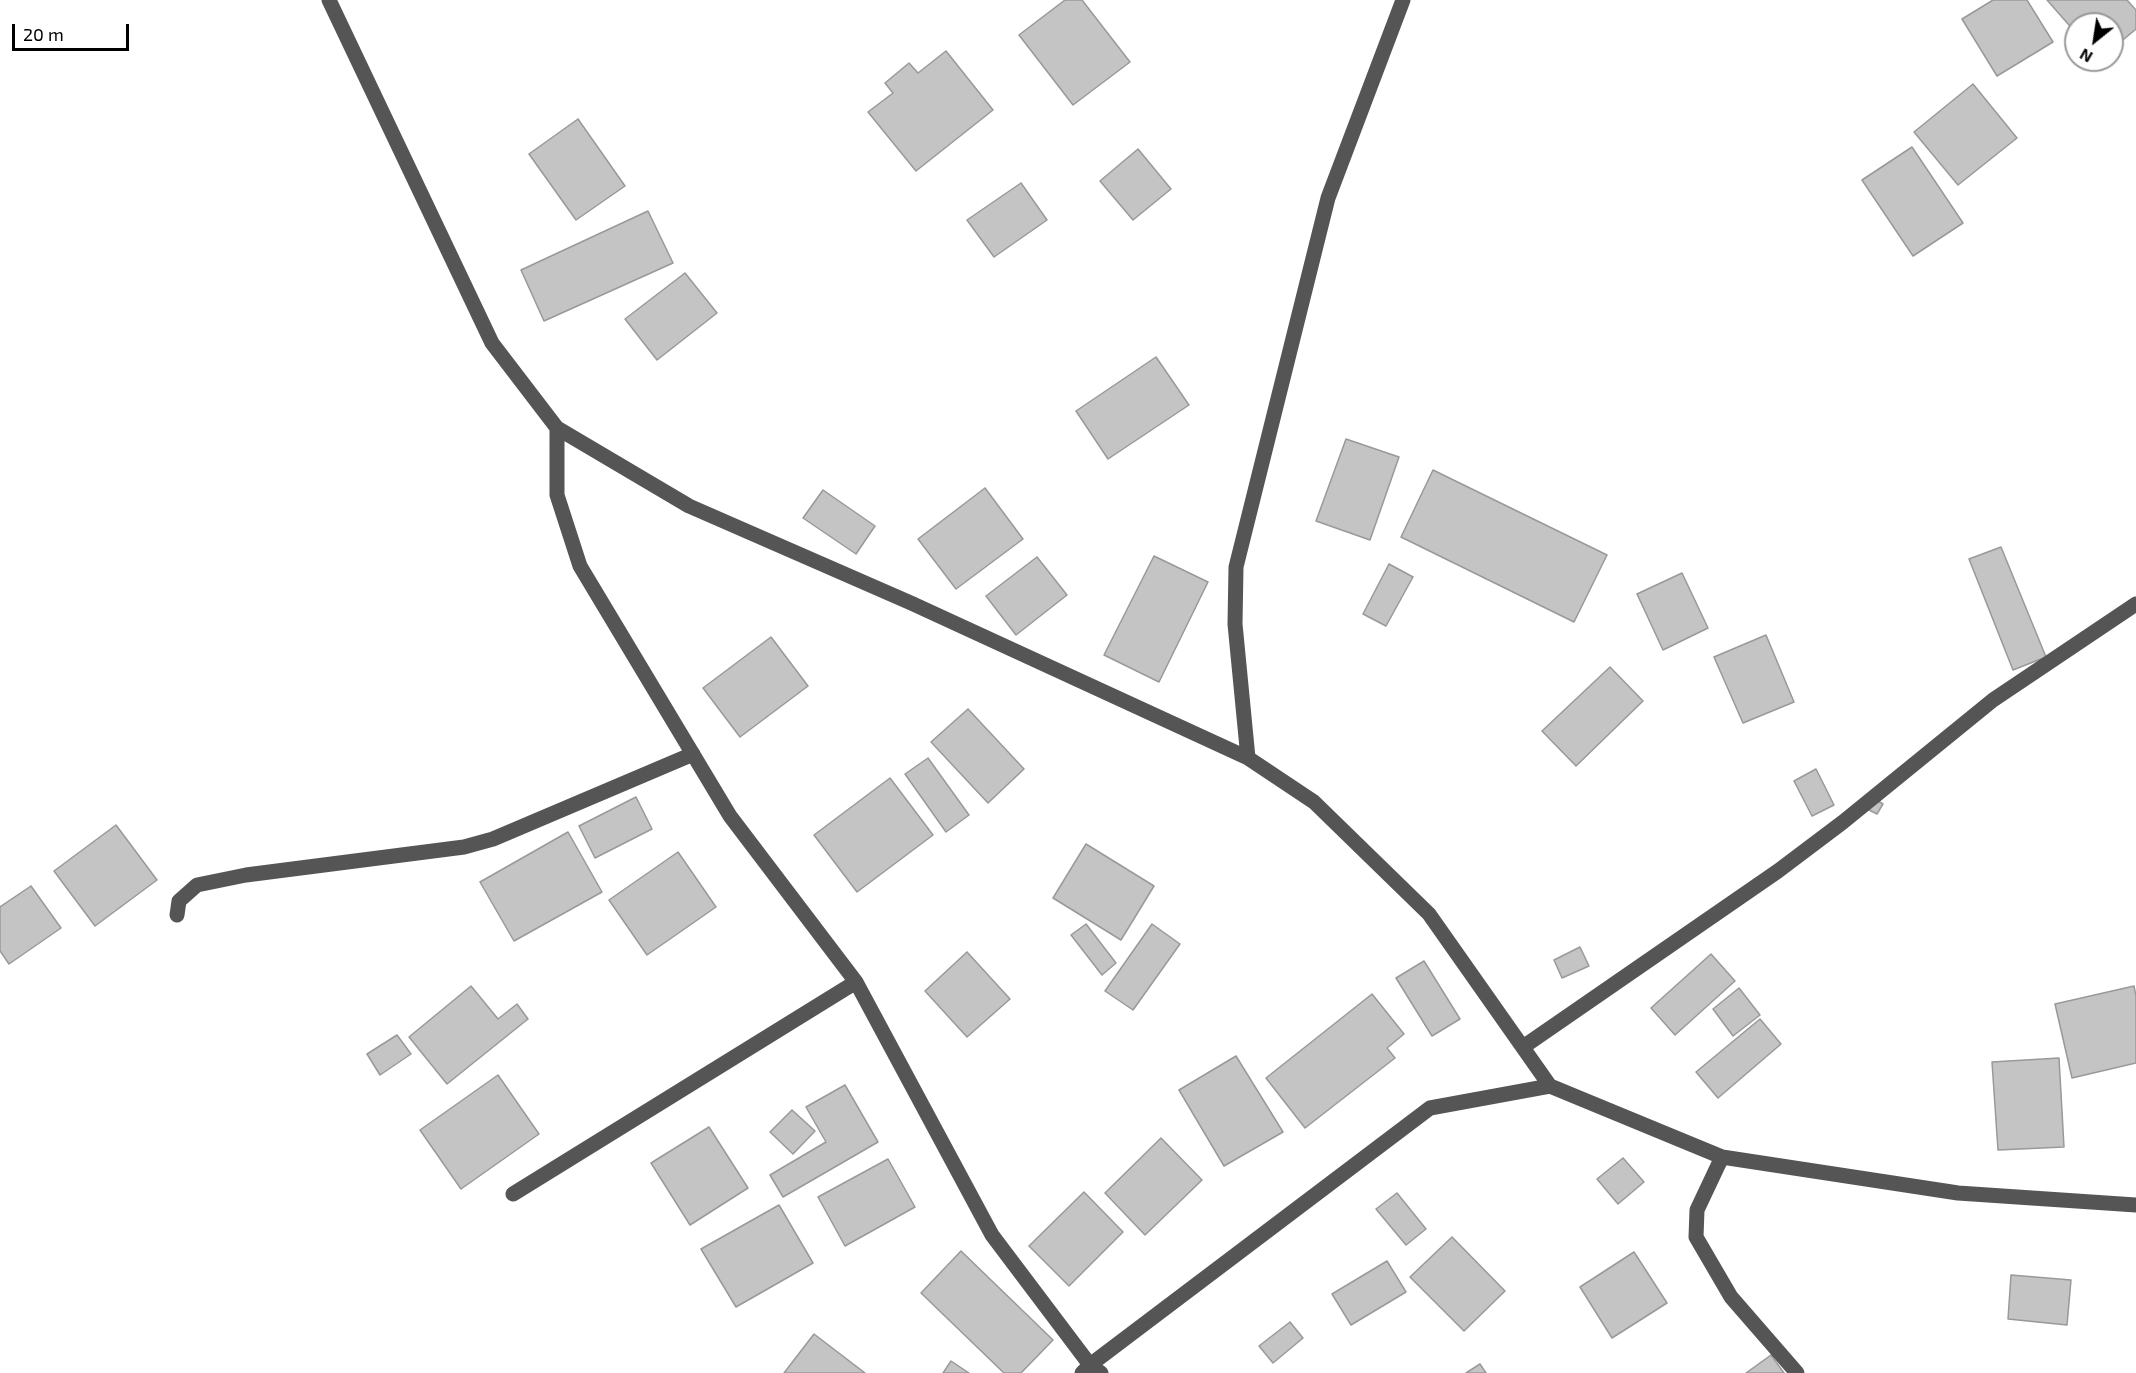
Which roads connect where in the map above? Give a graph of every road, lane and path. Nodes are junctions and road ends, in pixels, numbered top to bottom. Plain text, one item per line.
1 (328, 0) edge
2 (1403, 0) edge
3 (557, 428) junction
4 (2136, 604) edge
5 (693, 754) junction
6 (1248, 758) junction
7 (177, 915) dead end
8 (856, 982) junction
9 (1522, 1047) junction
10 (1550, 1086) junction
11 (1722, 1157) junction
12 (513, 1194) dead end
13 (2136, 1205) edge
14 (1091, 1370) edge
15 (1797, 1373) edge

1 - 3 street
2 - 6 street
3 - 5 street
3 - 6 street
4 - 9 street
5 - 7 street
5 - 8 street
6 - 9 street
8 - 12 street
8 - 14 street
9 - 10 street
10 - 11 street
10 - 14 street
11 - 13 street
11 - 15 street

